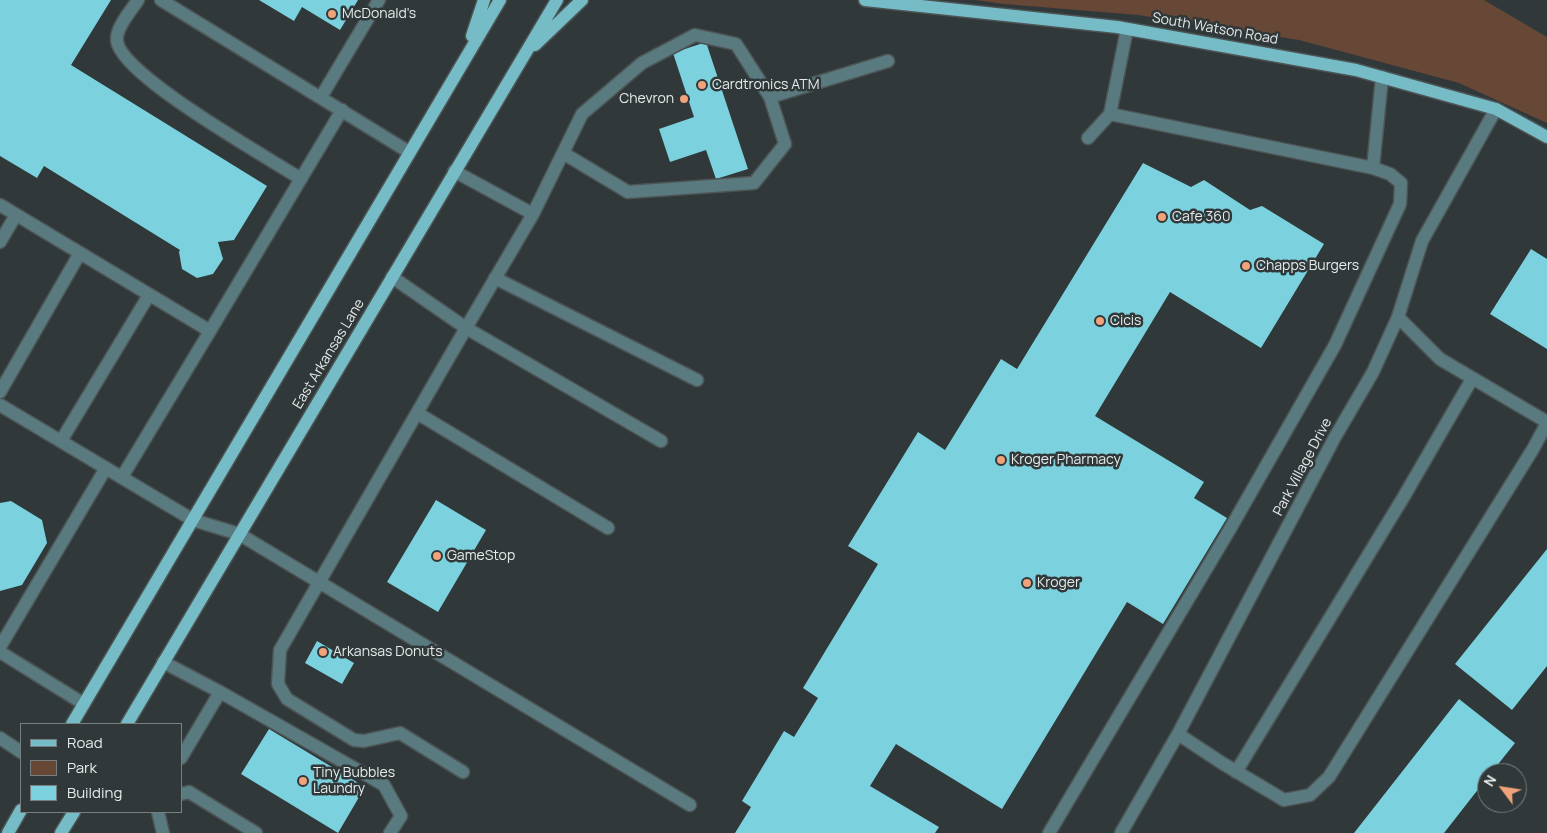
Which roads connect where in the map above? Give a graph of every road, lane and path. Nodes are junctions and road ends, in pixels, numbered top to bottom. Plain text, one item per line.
1 (138, 0) edge
2 (161, 0) edge
3 (379, 0) edge
4 (484, 0) edge
5 (500, 0) edge
6 (557, 0) edge
7 (582, 0) edge
8 (866, 0) edge
9 (1127, 29) junction
10 (466, 56) junction
11 (521, 59) junction
12 (888, 61) dead end
13 (1382, 77) junction
14 (321, 97) junction
15 (770, 97) junction
16 (1496, 109) junction
17 (342, 110) junction
18 (1110, 114) junction
19 (1547, 137) edge
20 (1088, 138) dead end
21 (409, 152) junction
22 (563, 153) junction
23 (1373, 168) junction
24 (454, 171) junction
25 (301, 179) junction
26 (0, 205) edge
27 (533, 214) junction
28 (16, 215) junction
29 (0, 242) edge
30 (80, 253) junction
31 (392, 277) junction
32 (495, 278) junction
33 (149, 295) junction
34 (1398, 317) junction
35 (466, 328) junction
36 (210, 331) junction
37 (1472, 379) junction
38 (697, 380) dead end
39 (0, 392) edge
40 (0, 405) edge
41 (416, 413) junction
42 (1547, 422) edge
43 (661, 441) dead end
44 (61, 442) junction
45 (106, 468) junction
46 (122, 477) junction
47 (193, 520) junction
48 (608, 528) dead end
49 (239, 534) junction
50 (318, 582) junction
51 (0, 647) edge
52 (0, 652) edge
53 (163, 662) junction
54 (220, 692) junction
55 (84, 704) junction
56 (73, 723) edge
57 (128, 723) edge
58 (1178, 734) junction
59 (0, 738) edge
60 (20, 751) edge
61 (182, 756) edge
62 (463, 772) dead end
63 (1236, 772) junction
64 (182, 794) edge
65 (690, 805) dead end
66 (20, 812) edge
67 (73, 813) edge
68 (158, 813) edge
69 (8, 833) edge
70 (62, 833) edge
71 (162, 833) edge
72 (256, 833) edge
73 (390, 833) edge
74 (1049, 833) edge
75 (1121, 833) edge

1 - 25 street
2 - 14 street
3 - 14 street
4 - 10 main road
5 - 10 main road
6 - 11 main road, East Arkansas Lane
7 - 11 main road
8 - 9 main road, South Watson Road
9 - 13 main road, South Watson Road
9 - 18 street
10 - 21 main road
11 - 24 main road, East Arkansas Lane
12 - 15 street
13 - 16 main road, South Watson Road
13 - 23 street
14 - 17 street
15 - 22 street
15 - 22 street
16 - 19 main road, South Watson Road
16 - 34 street, Park Village Drive
17 - 21 street
17 - 25 street
18 - 20 street
18 - 23 street
21 - 47 main road
22 - 27 street
23 - 74 street
24 - 27 street
24 - 31 main road, East Arkansas Lane
25 - 36 street
26 - 28 street
27 - 32 street
28 - 29 street
28 - 30 street
30 - 33 street
30 - 39 street
31 - 35 street
31 - 49 main road, East Arkansas Lane
32 - 35 street
32 - 38 street
33 - 36 street
33 - 44 street
34 - 37 street
34 - 58 street, Park Village Drive
35 - 41 street
35 - 43 street
36 - 46 street
37 - 42 street
37 - 63 street
40 - 44 street
41 - 48 street
41 - 50 street
42 - 63 street
44 - 45 street
45 - 46 street
45 - 51 street
46 - 47 street
47 - 49 street
47 - 55 main road
49 - 50 street
49 - 53 main road, East Arkansas Lane
50 - 62 street
50 - 65 street
52 - 55 street
53 - 54 street
53 - 57 main road, East Arkansas Lane
54 - 61 street
54 - 73 street
55 - 56 main road
58 - 63 street
58 - 75 street, Park Village Drive
59 - 60 street
64 - 72 street
66 - 69 main road
67 - 70 main road
68 - 71 street

